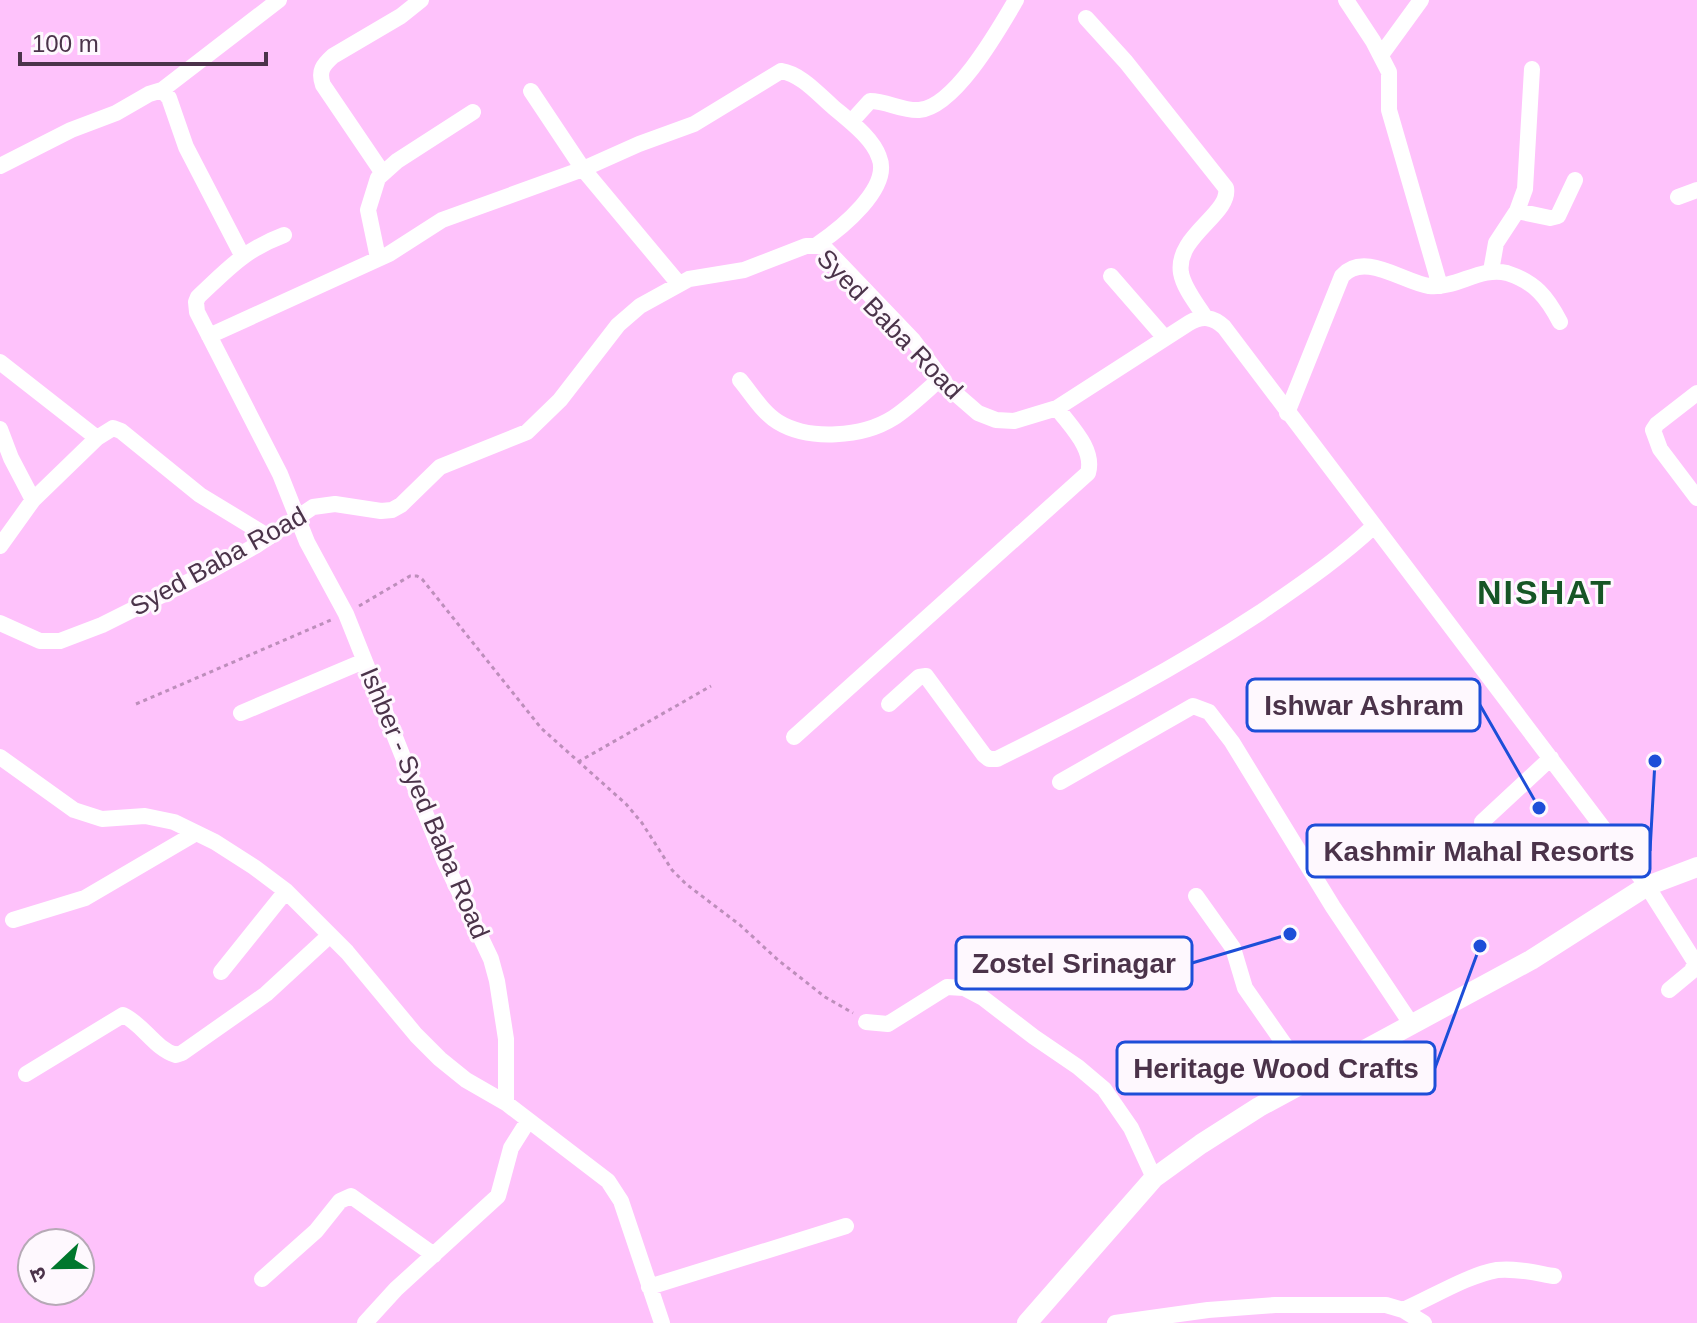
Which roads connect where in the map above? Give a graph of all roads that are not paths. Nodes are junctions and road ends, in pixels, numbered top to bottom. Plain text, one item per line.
1 (279, 0) edge
2 (421, 0) edge
3 (1016, 0) edge
4 (1346, 0) edge
5 (1421, 0) edge
6 (1086, 18) dead end
7 (1381, 55) junction
8 (1532, 69) dead end
9 (162, 90) junction
10 (531, 91) dead end
11 (473, 112) dead end
12 (851, 122) junction
13 (0, 166) edge
14 (583, 169) junction
15 (382, 172) junction
16 (1575, 180) dead end
17 (1697, 190) edge
18 (1678, 197) dead end
19 (1517, 211) junction
20 (284, 235) dead end
21 (818, 244) junction
22 (242, 255) junction
23 (378, 258) junction
24 (1491, 271) junction
25 (1111, 276) dead end
26 (679, 284) junction
27 (1440, 286) junction
28 (1205, 317) junction
29 (1560, 322) dead end
30 (209, 336) junction
31 (1165, 338) junction
32 (0, 362) edge
33 (941, 378) junction
34 (740, 380) dead end
35 (1697, 393) edge
36 (1057, 408) junction
37 (1287, 413) junction
38 (0, 429) edge
39 (97, 438) junction
40 (1697, 498) edge
41 (33, 500) junction
42 (298, 516) junction
43 (1374, 526) junction
44 (269, 537) junction
45 (0, 546) edge
46 (0, 623) edge
47 (364, 661) junction
48 (889, 704) dead end
49 (241, 713) dead end
50 (794, 737) dead end
51 (0, 757) edge
52 (1551, 758) junction
53 (1060, 782) dead end
54 (1482, 822) dead end
55 (196, 833) junction
56 (1697, 867) edge
57 (1647, 886) junction
58 (286, 891) junction
59 (1196, 896) dead end
60 (13, 920) dead end
61 (330, 935) junction
62 (221, 972) dead end
63 (1669, 990) dead end
64 (866, 1022) road end
65 (1412, 1025) junction
66 (26, 1074) dead end
67 (1310, 1081) junction
68 (506, 1103) junction
69 (528, 1121) junction
70 (1154, 1178) junction
71 (846, 1226) dead end
72 (434, 1255) junction
73 (1554, 1276) dead end
74 (262, 1279) dead end
75 (649, 1287) junction
76 (1403, 1310) junction
77 (365, 1323) edge
78 (662, 1323) edge
79 (1027, 1323) edge
80 (1115, 1323) edge
81 (1424, 1323) edge

1 - 9 street
2 - 15 street
3 - 12 street
4 - 7 street
5 - 7 street
6 - 28 street
7 - 27 street
8 - 19 street
9 - 13 street
9 - 22 street
10 - 14 street
11 - 15 street
12 - 14 street
12 - 21 street
14 - 23 street
14 - 26 street
15 - 23 street
16 - 19 street
17 - 18 street
19 - 24 street
20 - 22 street
21 - 26 street, Syed Baba Road
21 - 33 street, Syed Baba Road
22 - 30 street, Ishber - Syed Baba Road
23 - 30 street
24 - 27 street
24 - 29 street
25 - 31 street
26 - 42 street, Syed Baba Road
27 - 37 street
28 - 31 street, Syed Baba Road
28 - 37 street
30 - 42 street, Ishber - Syed Baba Road
31 - 36 street, Syed Baba Road
32 - 39 street
33 - 34 street
33 - 36 street, Syed Baba Road
35 - 40 street
36 - 50 street
37 - 43 street
38 - 41 street
39 - 41 street
39 - 44 street
41 - 45 street
42 - 44 street, Syed Baba Road
42 - 47 street, Ishber - Syed Baba Road
43 - 48 street
43 - 52 street
44 - 46 street, Syed Baba Road
47 - 49 street
47 - 68 street, Ishber - Syed Baba Road
51 - 55 street
52 - 54 street
52 - 57 street
53 - 65 street
55 - 58 street
55 - 60 street
56 - 57 main road
57 - 63 street
57 - 65 main road
58 - 61 street
58 - 62 street
59 - 67 street
61 - 66 street
61 - 68 street
64 - 70 street
65 - 67 main road
67 - 70 main road
68 - 69 street
69 - 72 street
69 - 75 street
70 - 79 main road
71 - 75 street
72 - 74 street
72 - 77 street
73 - 76 street
75 - 78 street
76 - 80 street
76 - 81 street

